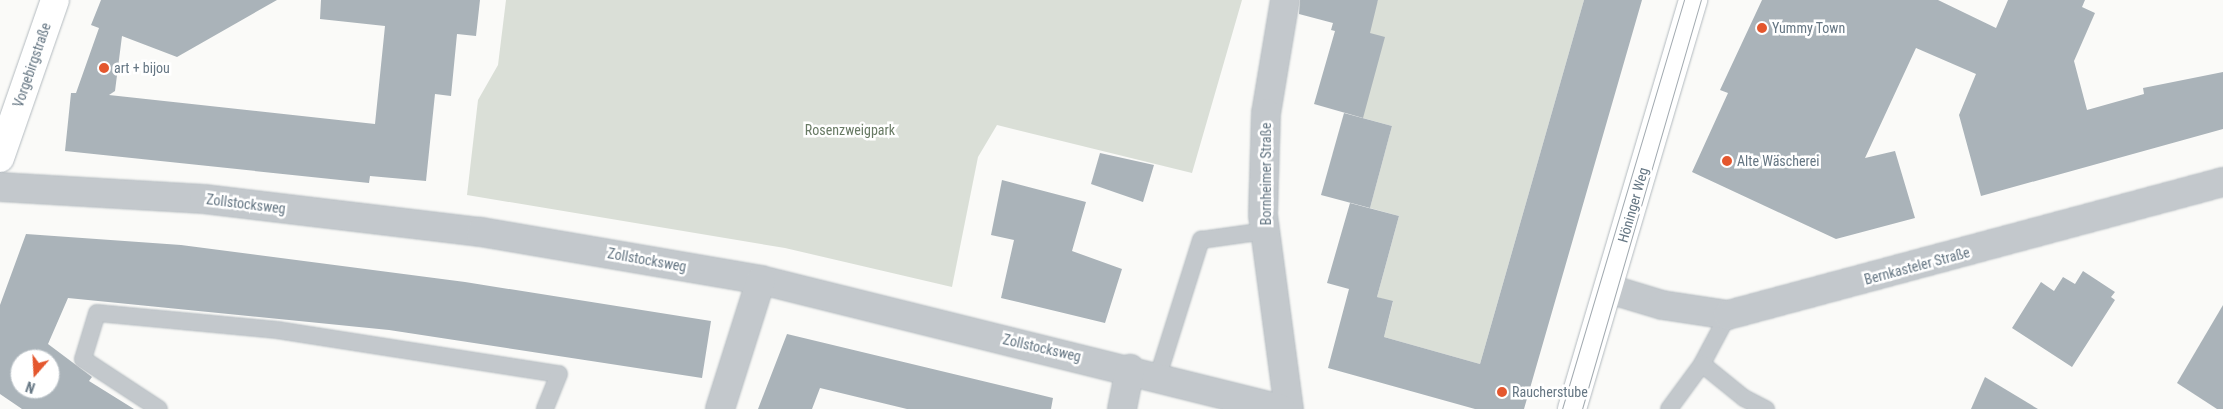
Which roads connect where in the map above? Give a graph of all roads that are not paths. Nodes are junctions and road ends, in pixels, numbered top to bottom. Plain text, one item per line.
1 (55, 0) edge
2 (1285, 0) edge
3 (1692, 0) edge
4 (0, 158) edge
5 (2223, 182) edge
6 (0, 187) edge
7 (1265, 231) junction
8 (761, 280) junction
9 (1609, 289) junction
10 (1728, 316) junction
11 (1702, 364) junction
12 (1130, 369) junction
13 (1158, 376) junction
14 (159, 409) edge
15 (545, 409) edge
16 (720, 409) edge
17 (1122, 409) edge
18 (1281, 409) edge
19 (1289, 409) edge
20 (1572, 409) edge
21 (1669, 409) edge
22 (1766, 409) edge

1 - 4 street, Vorgebirgstraße
2 - 7 street, Bornheimer Straße
3 - 9 street, Höninger Weg
5 - 10 street, Bernkasteler Straße
6 - 8 street, Zollstocksweg
7 - 13 lane
7 - 19 street, Bornheimer Straße
8 - 12 street, Zollstocksweg
8 - 16 street
9 - 10 street, Bernkasteler Straße
9 - 20 street, Höninger Weg
10 - 11 lane
11 - 21 lane
11 - 22 lane
12 - 13 street, Zollstocksweg
12 - 17 street
13 - 18 street, Zollstocksweg
14 - 15 lane

